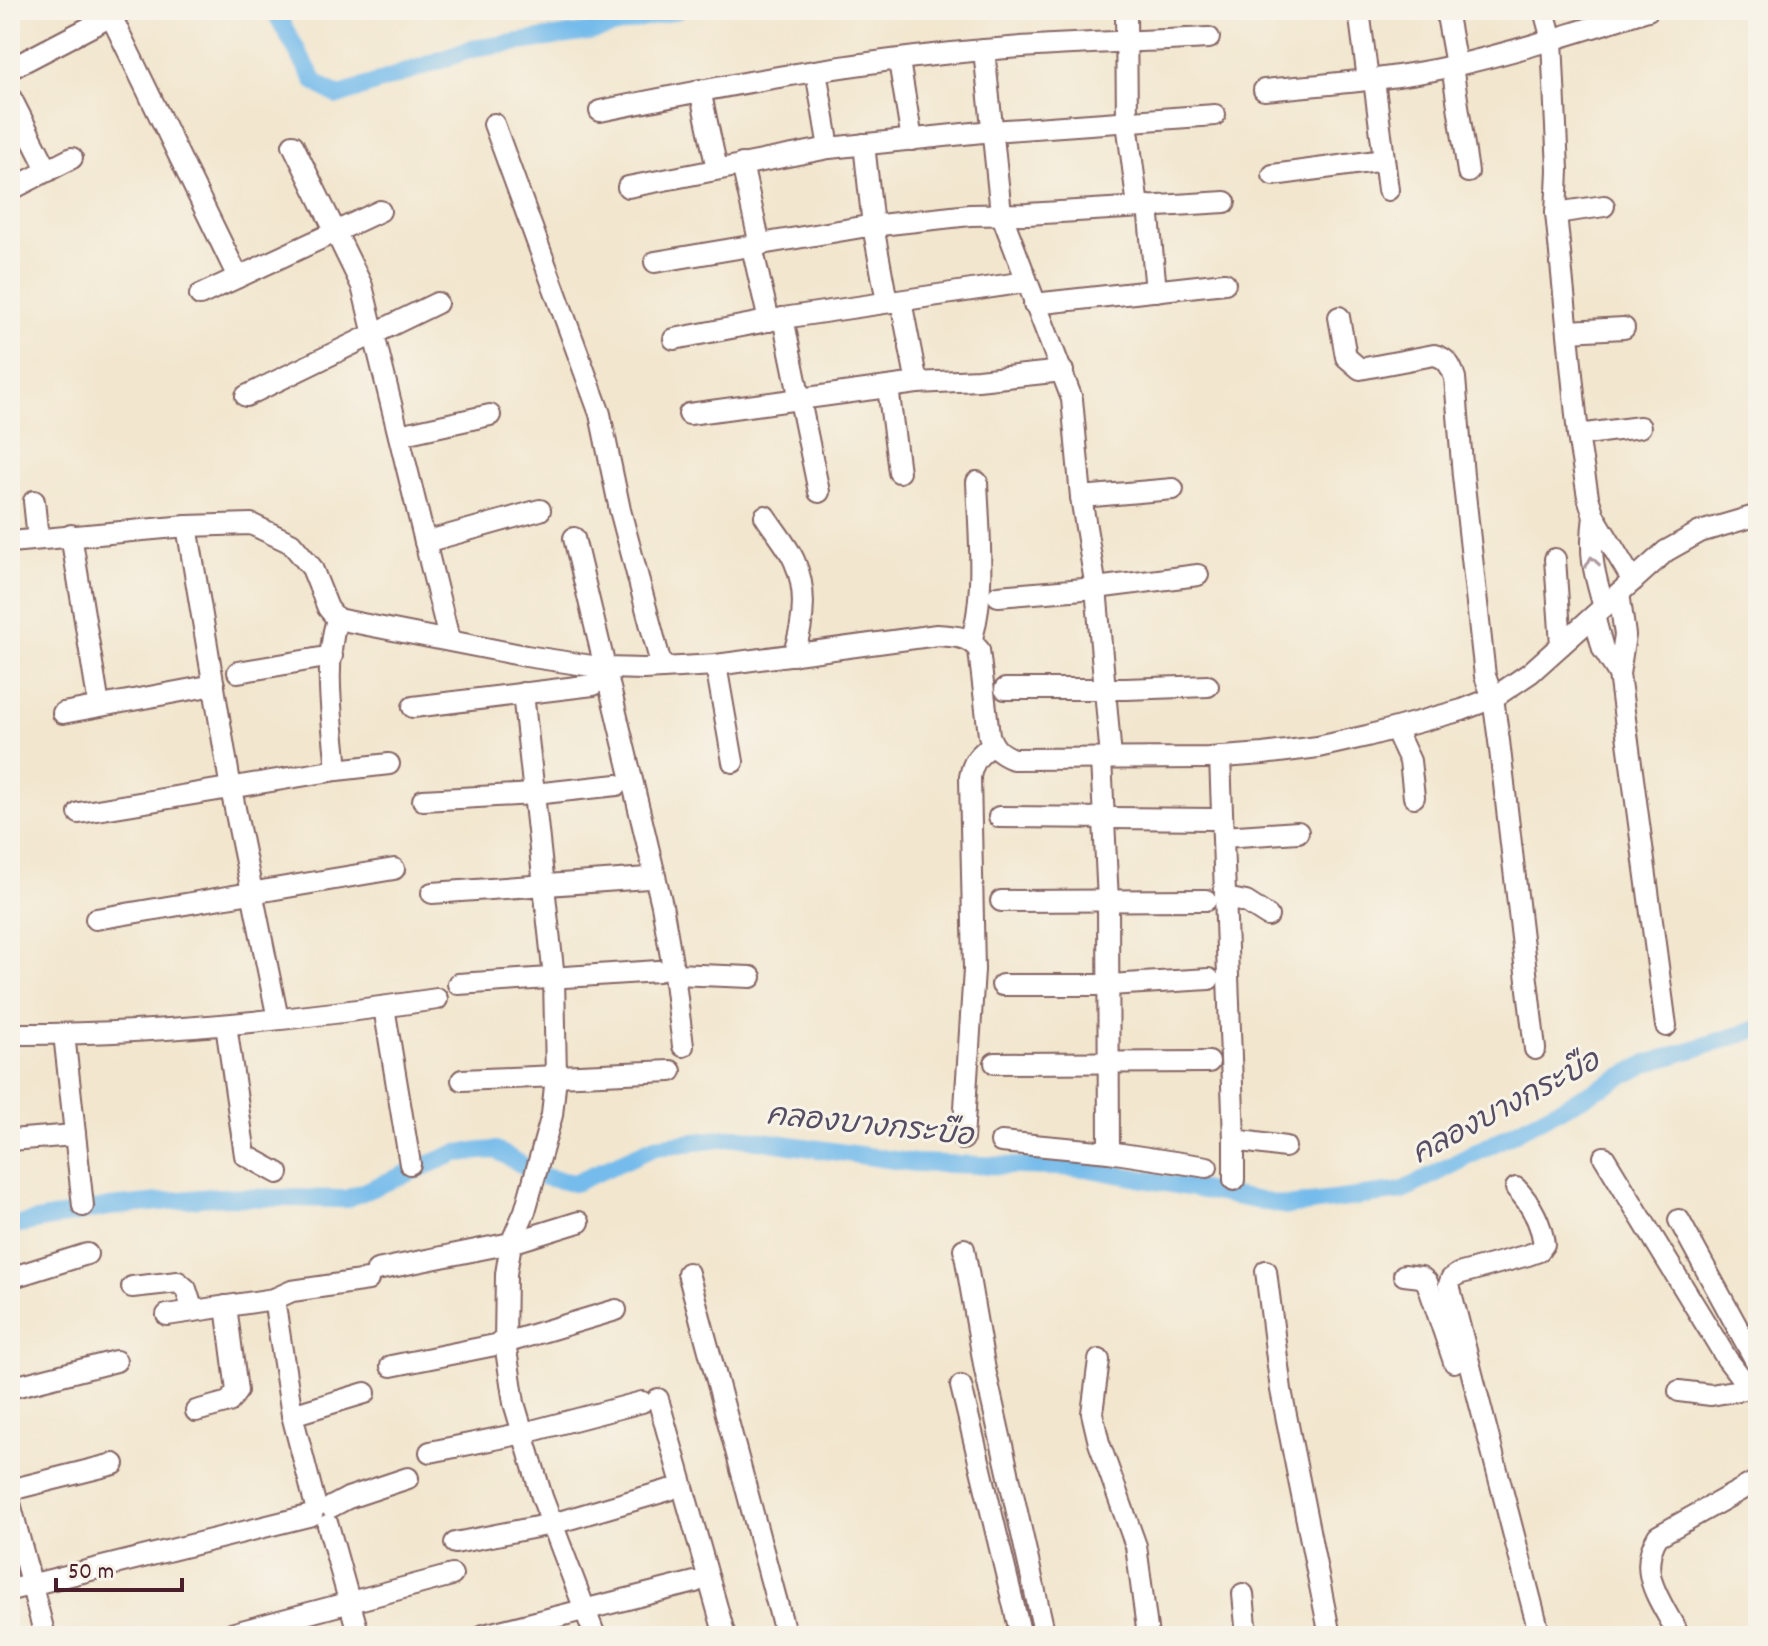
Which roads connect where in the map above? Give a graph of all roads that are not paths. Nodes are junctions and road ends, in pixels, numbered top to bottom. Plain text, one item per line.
1 (1126, 10) edge
2 (1359, 10) edge
3 (1446, 10) edge
4 (1544, 10) edge
5 (1648, 10) edge
6 (117, 13) edge
7 (1209, 38) dead end
8 (1552, 40) junction
9 (1126, 42) junction
10 (984, 50) junction
11 (899, 61) junction
12 (1454, 66) junction
13 (10, 69) edge
14 (816, 71) junction
15 (1371, 80) junction
16 (700, 90) junction
17 (1264, 90) dead end
18 (10, 96) edge
19 (600, 111) dead end
20 (1215, 115) dead end
21 (1127, 122) junction
22 (494, 124) dead end
23 (992, 131) junction
24 (912, 140) junction
25 (864, 144) junction
26 (293, 145) dead end
27 (829, 148) junction
28 (72, 158) dead end
29 (1384, 160) junction
30 (742, 164) junction
31 (717, 169) junction
32 (48, 171) junction
33 (1468, 172) dead end
34 (1273, 175) dead end
35 (628, 187) dead end
36 (10, 190) edge
37 (1388, 190) dead end
38 (1225, 202) dead end
39 (1604, 206) dead end
40 (1143, 207) junction
41 (380, 211) dead end
42 (1001, 213) junction
43 (1556, 213) junction
44 (873, 226) junction
45 (336, 232) junction
46 (756, 246) junction
47 (655, 262) dead end
48 (238, 277) junction
49 (1026, 282) junction
50 (1225, 283) dead end
51 (1156, 291) junction
52 (200, 295) dead end
53 (894, 302) junction
54 (437, 303) dead end
55 (1034, 304) junction
56 (1339, 317) dead end
57 (776, 320) junction
58 (1624, 328) dead end
59 (1568, 331) junction
60 (374, 334) junction
61 (674, 339) dead end
62 (1063, 371) junction
63 (917, 383) junction
64 (888, 387) junction
65 (246, 396) dead end
66 (800, 397) junction
67 (689, 414) dead end
68 (490, 415) dead end
69 (1640, 427) dead end
70 (399, 435) junction
71 (1578, 435) junction
72 (899, 472) dead end
73 (977, 482) dead end
74 (1173, 489) dead end
75 (819, 492) dead end
76 (1081, 497) junction
77 (34, 501) dead end
78 (540, 510) dead end
79 (1758, 515) edge
80 (765, 516) dead end
81 (1594, 516) junction
82 (187, 526) junction
83 (71, 535) junction
84 (574, 538) dead end
85 (38, 539) junction
86 (10, 542) edge
87 (425, 542) junction
88 (1555, 559) dead end
89 (1198, 575) dead end
90 (1096, 588) junction
91 (998, 596) dead end
92 (1612, 599) junction
93 (337, 619) junction
94 (449, 639) junction
95 (971, 641) junction
96 (1561, 645) junction
97 (793, 655) junction
98 (332, 656) junction
99 (716, 665) junction
100 (605, 668) junction
101 (662, 668) junction
102 (238, 672) dead end
103 (1619, 674) junction
104 (214, 685) junction
105 (593, 685) dead end
106 (1208, 686) dead end
107 (1005, 689) dead end
108 (1104, 689) junction
109 (523, 693) junction
110 (1493, 698) junction
111 (99, 706) junction
112 (413, 707) dead end
113 (63, 713) dead end
114 (1395, 729) junction
115 (992, 745) junction
116 (1220, 757) junction
117 (1106, 758) junction
118 (733, 762) dead end
119 (389, 764) dead end
120 (337, 770) junction
121 (617, 785) dead end
122 (231, 789) junction
123 (534, 794) junction
124 (1414, 797) dead end
125 (423, 800) dead end
126 (79, 813) dead end
127 (999, 817) dead end
128 (1105, 818) junction
129 (1219, 828) junction
130 (1298, 832) dead end
131 (394, 869) dead end
132 (648, 878) dead end
133 (544, 887) junction
134 (432, 893) dead end
135 (251, 894) junction
136 (1216, 899) junction
137 (1001, 901) dead end
138 (1108, 901) junction
139 (1268, 916) dead end
140 (96, 919) dead end
141 (666, 972) junction
142 (751, 977) dead end
143 (554, 978) junction
144 (1209, 979) dead end
145 (458, 984) dead end
146 (1002, 985) dead end
147 (1109, 985) junction
148 (437, 999) dead end
149 (384, 1007) junction
150 (278, 1019) junction
151 (226, 1025) junction
152 (1666, 1026) dead end
153 (10, 1034) edge
154 (64, 1034) junction
155 (683, 1046) dead end
156 (1535, 1049) dead end
157 (1209, 1062) dead end
158 (995, 1063) dead end
159 (1109, 1063) junction
160 (671, 1071) dead end
161 (556, 1076) junction
162 (462, 1080) dead end
163 (75, 1135) junction
164 (963, 1139) dead end
165 (10, 1140) edge
166 (1234, 1140) junction
167 (1001, 1142) dead end
168 (1285, 1147) dead end
169 (1109, 1152) junction
170 (1604, 1157) dead end
171 (410, 1164) dead end
172 (1207, 1167) dead end
173 (278, 1173) dead end
174 (1234, 1180) dead end
175 (1516, 1188) dead end
176 (83, 1206) dead end
177 (1679, 1220) dead end
178 (579, 1222) dead end
179 (511, 1243) junction
180 (964, 1249) dead end
181 (87, 1254) dead end
182 (1266, 1271) dead end
183 (688, 1273) dead end
184 (1404, 1275) dead end
185 (10, 1278) edge
186 (132, 1287) dead end
187 (274, 1299) junction
188 (226, 1306) junction
189 (616, 1310) dead end
190 (193, 1311) junction
191 (167, 1315) dead end
192 (505, 1343) junction
193 (1099, 1360) dead end
194 (116, 1361) dead end
195 (1758, 1365) edge
196 (391, 1366) dead end
197 (961, 1386) dead end
198 (10, 1388) edge
199 (1754, 1390) edge
200 (1679, 1391) dead end
201 (365, 1393) dead end
202 (196, 1411) dead end
203 (292, 1415) junction
204 (524, 1433) junction
205 (430, 1452) dead end
206 (114, 1464) dead end
207 (408, 1478) dead end
208 (1753, 1483) dead end
209 (10, 1490) edge
210 (669, 1490) dead end
211 (10, 1503) edge
212 (322, 1513) junction
213 (552, 1524) junction
214 (455, 1543) dead end
215 (452, 1575) dead end
216 (695, 1582) dead end
217 (31, 1583) junction
218 (10, 1590) edge
219 (1243, 1594) dead end
220 (351, 1602) junction
221 (587, 1610) junction
222 (484, 1635) edge
223 (45, 1636) edge
224 (223, 1636) edge
225 (359, 1636) edge
226 (595, 1636) edge
227 (725, 1636) edge
228 (786, 1636) edge
229 (1021, 1636) edge
230 (1045, 1636) edge
231 (1148, 1636) edge
232 (1247, 1636) edge
233 (1330, 1636) edge
234 (1529, 1636) edge
235 (1540, 1636) edge
236 (1679, 1636) edge

1 - 9 street
2 - 15 street
3 - 12 street
4 - 8 street
5 - 8 street
6 - 13 street
6 - 48 street
7 - 9 street
8 - 12 street
8 - 43 street
9 - 10 street
9 - 21 street
10 - 11 street
10 - 23 street
11 - 14 street
11 - 24 street
12 - 15 street
12 - 33 street
14 - 16 street
14 - 27 street
15 - 17 street
15 - 29 street
16 - 19 street
16 - 31 street
18 - 32 street
20 - 21 street
21 - 23 street
21 - 40 street
22 - 101 street
23 - 24 street
23 - 42 street
24 - 25 street
25 - 27 street
25 - 44 street
26 - 45 street
27 - 30 street
28 - 32 street
29 - 34 street
29 - 37 street
30 - 31 street
30 - 46 street
31 - 35 street
32 - 36 street
38 - 40 street
39 - 43 street
40 - 42 street
40 - 51 street
41 - 45 street
42 - 44 street
42 - 49 street
43 - 59 street
44 - 46 street
44 - 53 street
45 - 48 street
45 - 60 street
46 - 47 street
46 - 57 street
48 - 52 street
49 - 53 street
49 - 55 street
50 - 51 street
51 - 55 street
53 - 57 street
53 - 63 street
54 - 60 street
55 - 62 street
56 - 110 street
57 - 61 street
57 - 66 street
58 - 59 street
59 - 71 street
60 - 65 street
60 - 70 street
62 - 63 street
62 - 76 street
63 - 64 street
64 - 66 street
64 - 72 street
66 - 67 street
66 - 75 street
68 - 70 street
69 - 71 street
70 - 87 street
71 - 81 street
73 - 95 street
74 - 76 street
76 - 90 street
77 - 85 street
78 - 87 street
79 - 92 street
80 - 97 street
81 - 92 street
92 -> 81 street
82 - 83 street
82 - 93 street
82 - 104 street
83 - 85 street
83 - 111 street
84 - 100 street
85 - 86 street
87 - 94 street
88 - 96 street
89 - 90 street
90 - 91 street
90 - 108 street
92 - 96 street
92 - 103 street
92 - 103 street
93 - 94 street
93 - 98 street
94 - 100 street
95 - 97 street
95 - 115 street
96 - 110 street
97 - 99 street
98 - 102 street
98 - 120 street
99 - 101 street
99 - 118 street
100 - 101 street
100 - 141 street
103 - 152 street
104 - 111 street
104 - 122 street
105 - 109 street
106 - 108 street
107 - 108 street
108 - 117 street
109 - 112 street
109 - 123 street
110 - 114 street
110 - 156 street
111 - 113 street
114 - 116 street
114 - 124 street
115 - 117 street
115 - 164 street
116 - 117 street
116 - 129 street
117 - 128 street
119 - 120 street
120 - 122 street
121 - 123 street
122 - 126 street
122 - 135 street
123 - 125 street
123 - 133 street
127 - 128 street
128 - 129 street
128 - 138 street
129 - 130 street
129 - 136 street
131 - 135 street
132 - 133 street
133 - 134 street
133 - 143 street
135 - 140 street
135 - 150 street
136 - 138 street
136 - 139 street
136 - 166 street
137 - 138 street
138 - 147 street
141 - 142 street
141 - 143 street
141 - 155 street
143 - 145 street
143 - 161 street
144 - 147 street
146 - 147 street
147 - 159 street
148 - 149 street
149 - 150 street
149 - 171 street
150 - 151 street
151 - 154 street
151 - 173 street
153 - 154 street
154 - 163 street
157 - 159 street
158 - 159 street
159 - 169 street
160 - 161 street
161 - 162 street
161 - 179 street
163 - 165 street
163 - 176 street
166 - 168 street
166 - 174 street
167 - 169 street
169 - 172 street
170 - 199 street
175 - 235 street
177 - 195 street
178 - 179 street
179 - 187 street
179 - 192 street
180 - 230 street
181 - 185 street
182 - 233 street
183 - 228 street
184 - 234 street
186 - 190 street
187 - 188 street
187 - 203 street
188 - 190 street
188 - 202 street
189 - 192 street
190 - 191 street
192 - 196 street
192 - 204 street
193 - 231 street
194 - 198 street
197 - 229 street
199 - 200 street
201 - 203 street
203 - 212 street
204 - 205 street
204 - 213 street
204 - 227 street
206 - 209 street
207 - 212 street
208 - 236 street
210 - 213 street
211 - 217 street
212 - 217 street
212 - 220 street
213 - 214 street
213 - 221 street
215 - 220 street
216 - 221 street
217 - 218 street
217 - 223 street
219 - 232 street
220 - 224 street
220 - 225 street
221 - 222 street
221 - 226 street

